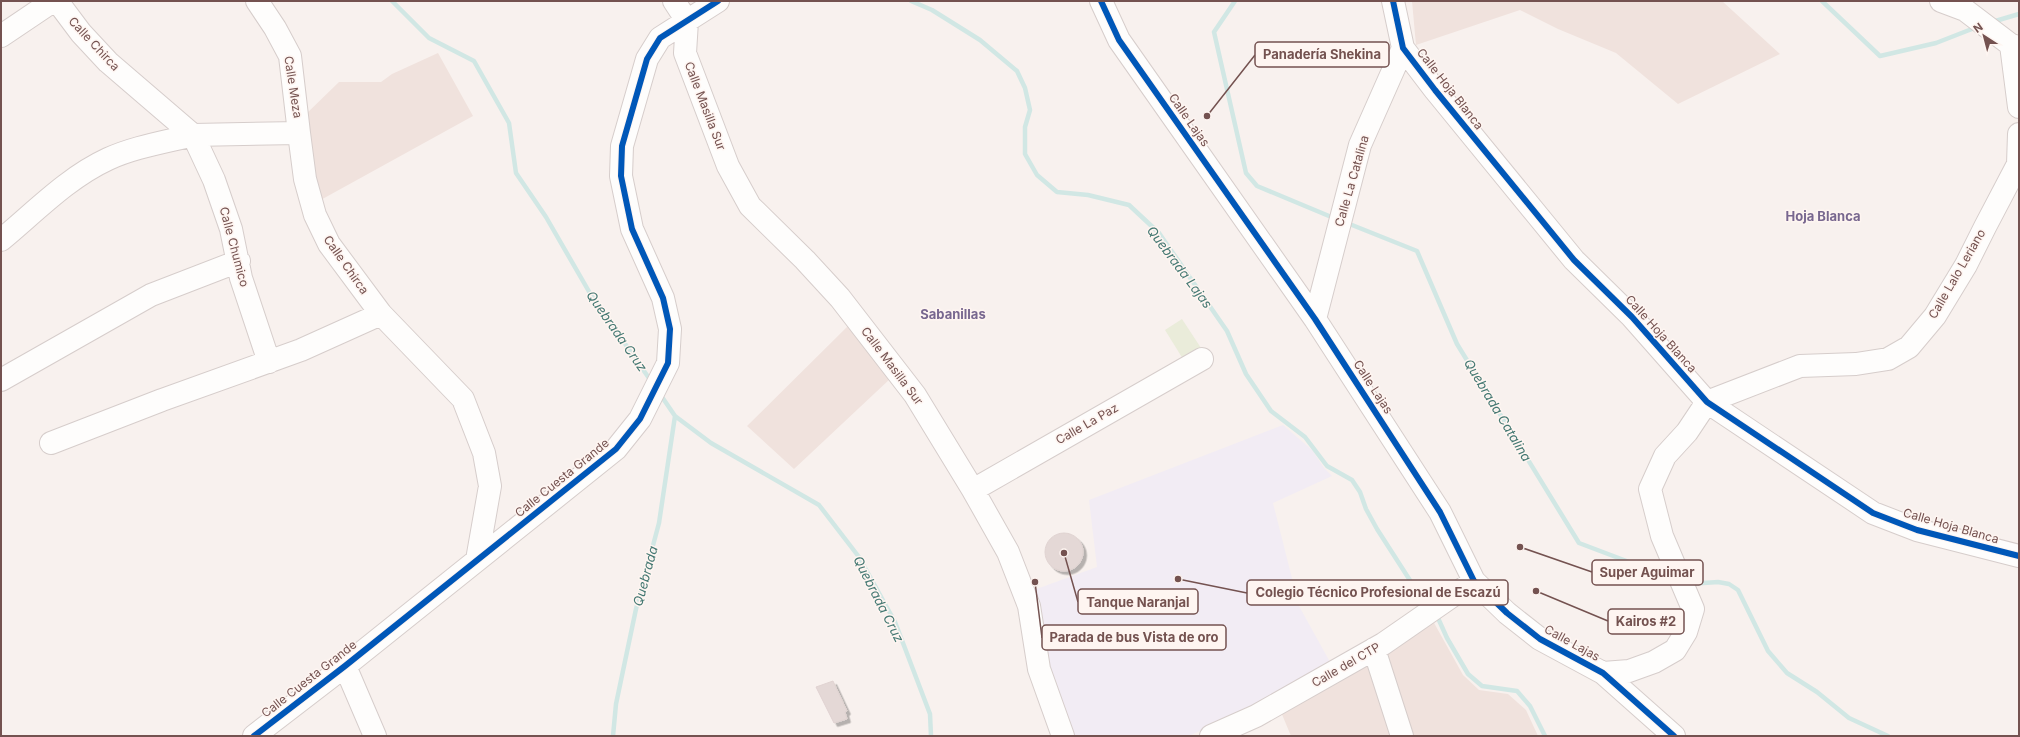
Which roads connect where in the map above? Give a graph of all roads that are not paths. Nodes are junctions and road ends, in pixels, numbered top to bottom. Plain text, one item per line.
1 (53, 1) edge
2 (56, 1) edge
3 (257, 1) edge
4 (674, 1) edge
5 (718, 1) edge
6 (1101, 1) edge
7 (1393, 1) edge
8 (1941, 1) edge
9 (1970, 10) edge
10 (687, 21) junction
11 (1, 36) edge
12 (2011, 44) edge
13 (1403, 48) junction
14 (2019, 107) edge
15 (299, 133) junction
16 (2019, 134) edge
17 (193, 135) junction
18 (1, 240) edge
19 (239, 262) junction
20 (381, 314) junction
21 (1316, 319) junction
22 (1202, 359) dead end
23 (269, 362) junction
24 (1, 380) edge
25 (1707, 402) junction
26 (51, 443) dead end
27 (973, 490) junction
28 (2019, 556) edge
29 (477, 560) junction
30 (1474, 581) junction
31 (1374, 649) junction
32 (345, 666) junction
33 (1603, 672) junction
34 (1397, 734) edge
35 (254, 736) edge
36 (375, 736) edge
37 (1063, 736) edge
38 (1211, 736) edge
39 (1674, 736) edge

1 - 11 street
2 - 17 street, Calle Chirca
3 - 15 street, Calle Meza
4 - 10 street
5 - 10 street, Calle Cuesta Grande
6 - 21 street, Calle Lajas
7 - 13 street, Calle Hoja Blanca
8 - 9 street
9 - 12 street
10 - 27 street, Calle Masilla Sur
10 - 29 street, Calle Cuesta Grande
12 - 14 street
13 - 21 street, Calle La Catalina
13 - 25 street, Calle Hoja Blanca
15 - 17 street
15 - 20 street, Calle Chirca
16 - 25 street, Calle Lalo Leriano
17 - 18 street
17 - 19 street, Calle Chumico
19 - 23 street, Calle Chumico
19 - 24 street
20 - 23 street
20 - 29 street, Calle Chirca
21 - 30 street, Calle Lajas
22 - 27 street, Calle La Paz
23 - 26 street
25 - 28 street, Calle Hoja Blanca
25 - 33 street
27 - 37 street, Calle Masilla Sur
29 - 32 street, Calle Cuesta Grande
30 - 31 street, Calle del CTP
30 - 33 street, Calle Lajas
31 - 34 street
31 - 38 street, Calle del CTP
32 - 35 street, Calle Cuesta Grande
32 - 36 street
33 - 39 street, Calle Lajas

